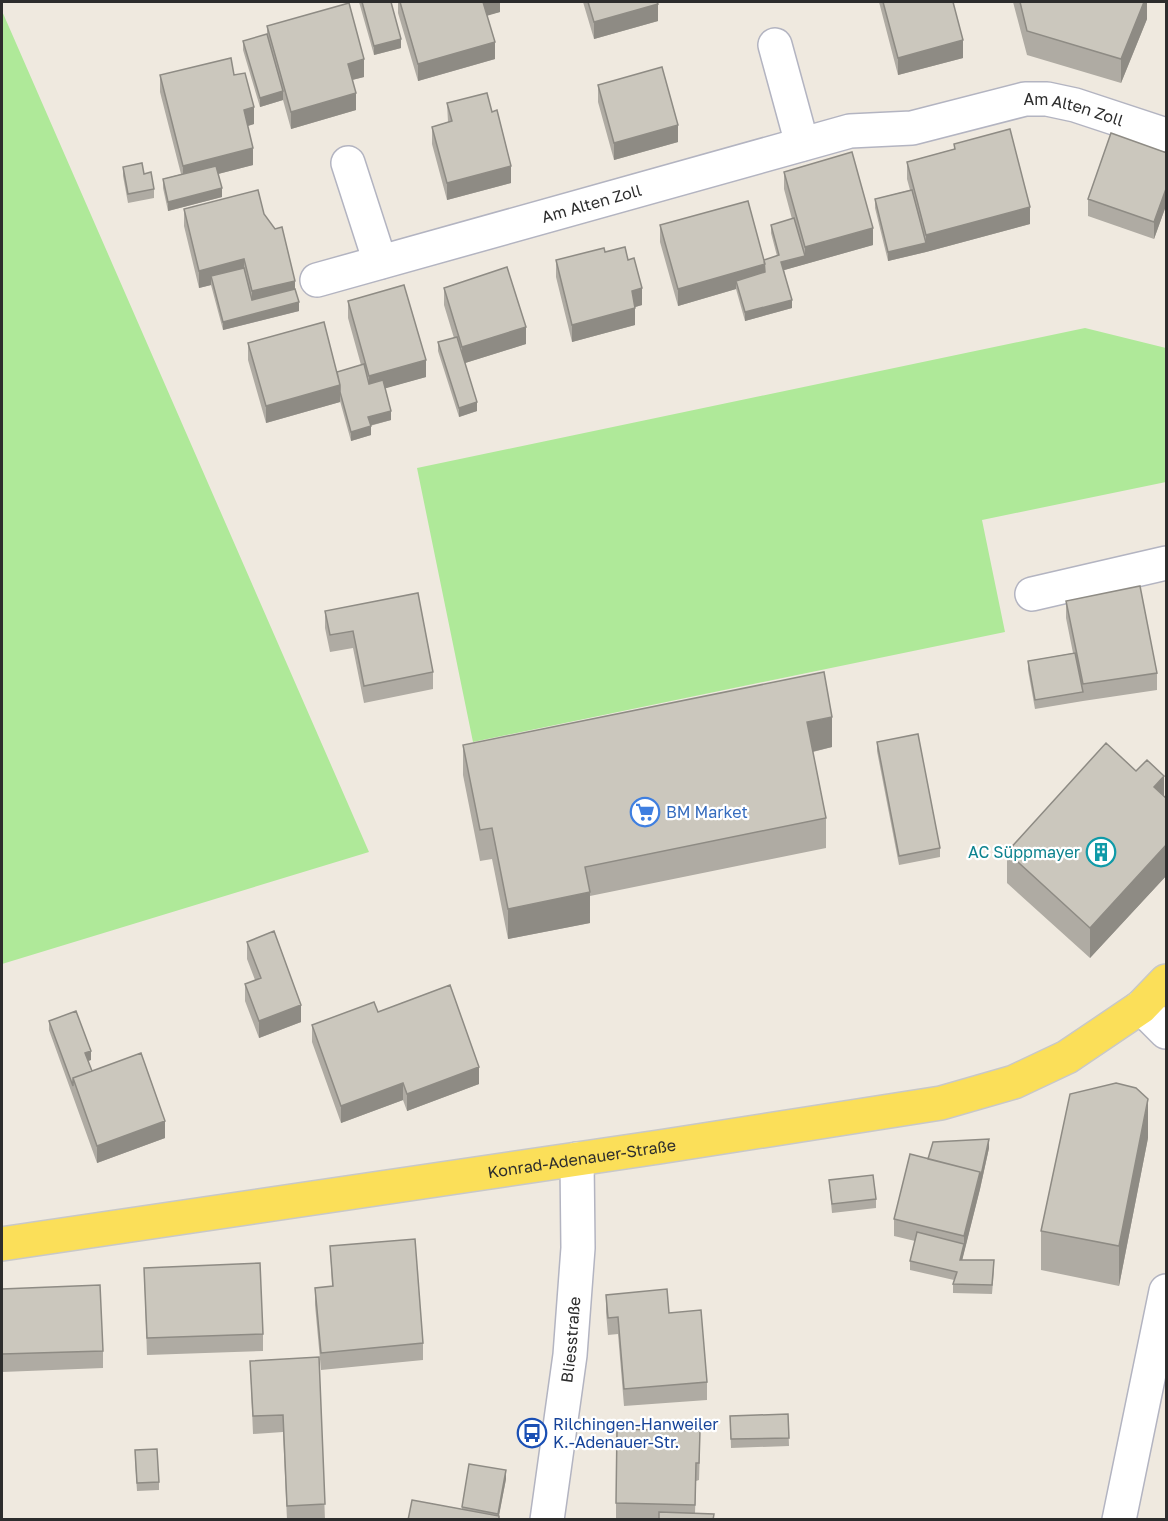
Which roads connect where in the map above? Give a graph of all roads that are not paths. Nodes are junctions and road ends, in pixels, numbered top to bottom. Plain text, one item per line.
1 (775, 45) dead end
2 (1167, 135) edge
3 (802, 144) junction
4 (348, 163) dead end
5 (380, 262) junction
6 (317, 280) dead end
7 (1167, 562) edge
8 (1032, 594) dead end
9 (1167, 981) edge
10 (1141, 1007) junction
11 (1167, 1032) edge
12 (577, 1159) junction
13 (2, 1244) edge
14 (1167, 1291) edge
15 (547, 1520) edge
16 (1119, 1520) edge

1 - 3 street
2 - 3 street, Am Alten Zoll
3 - 5 street, Am Alten Zoll
4 - 5 street
5 - 6 street, Am Alten Zoll
7 - 8 street
9 - 10 main road, Konrad-Adenauer-Straße
10 - 11 street
10 - 12 main road, Konrad-Adenauer-Straße
12 - 13 main road, Konrad-Adenauer-Straße
12 - 15 street, Bliesstraße
14 - 16 street

